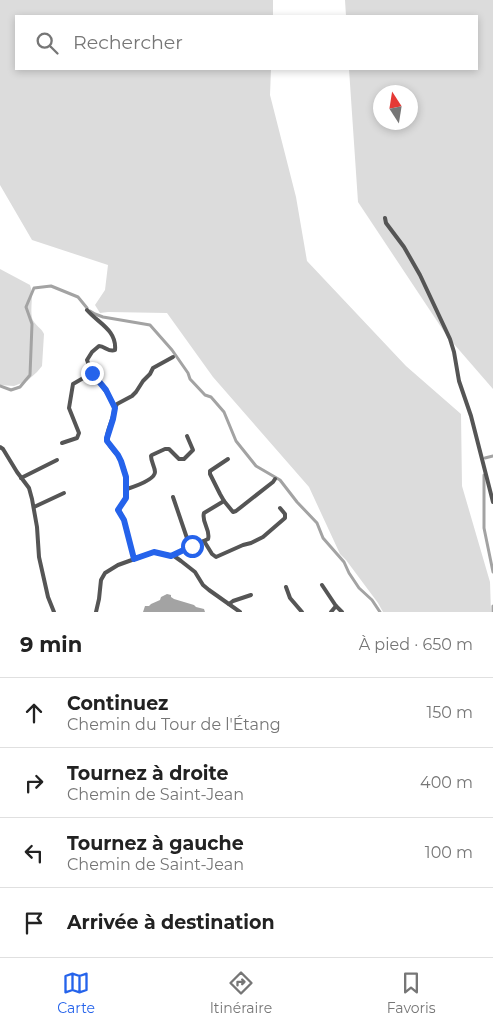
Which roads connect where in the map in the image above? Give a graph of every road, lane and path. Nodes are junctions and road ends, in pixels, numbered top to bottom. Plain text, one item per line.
1 (385, 218) dead end
2 (87, 310) dead end
3 (174, 356) dead end
4 (92, 373) junction
5 (115, 408) junction
6 (187, 436) dead end
7 (62, 443) dead end
8 (0, 447) edge
9 (228, 459) dead end
10 (57, 460) dead end
11 (21, 478) junction
12 (275, 478) dead end
13 (127, 490) junction
14 (64, 494) dead end
15 (173, 497) dead end
16 (224, 501) junction
17 (493, 502) edge
18 (34, 507) junction
19 (280, 508) dead end
20 (204, 541) junction
21 (190, 547) junction
22 (171, 556) junction
23 (134, 559) junction
24 (322, 585) dead end
25 (286, 587) dead end
26 (251, 595) dead end
27 (229, 604) junction
28 (336, 606) junction
29 (54, 612) edge
30 (96, 612) edge
31 (240, 612) edge
32 (302, 612) edge
33 (331, 612) edge
34 (342, 612) edge

1 - 17 street
2 - 4 street
3 - 5 street
4 - 5 street
4 - 7 street
5 - 13 street
6 - 13 street
8 - 11 street
9 - 16 street
10 - 11 street
11 - 18 street
12 - 16 street
13 - 23 street
14 - 18 street
15 - 21 street
16 - 20 street
18 - 29 street
19 - 20 street
20 - 21 street
21 - 22 street
22 - 23 street
22 - 27 street
23 - 30 street
24 - 28 street
25 - 32 street
26 - 27 street
27 - 31 street
28 - 33 street
28 - 34 street

